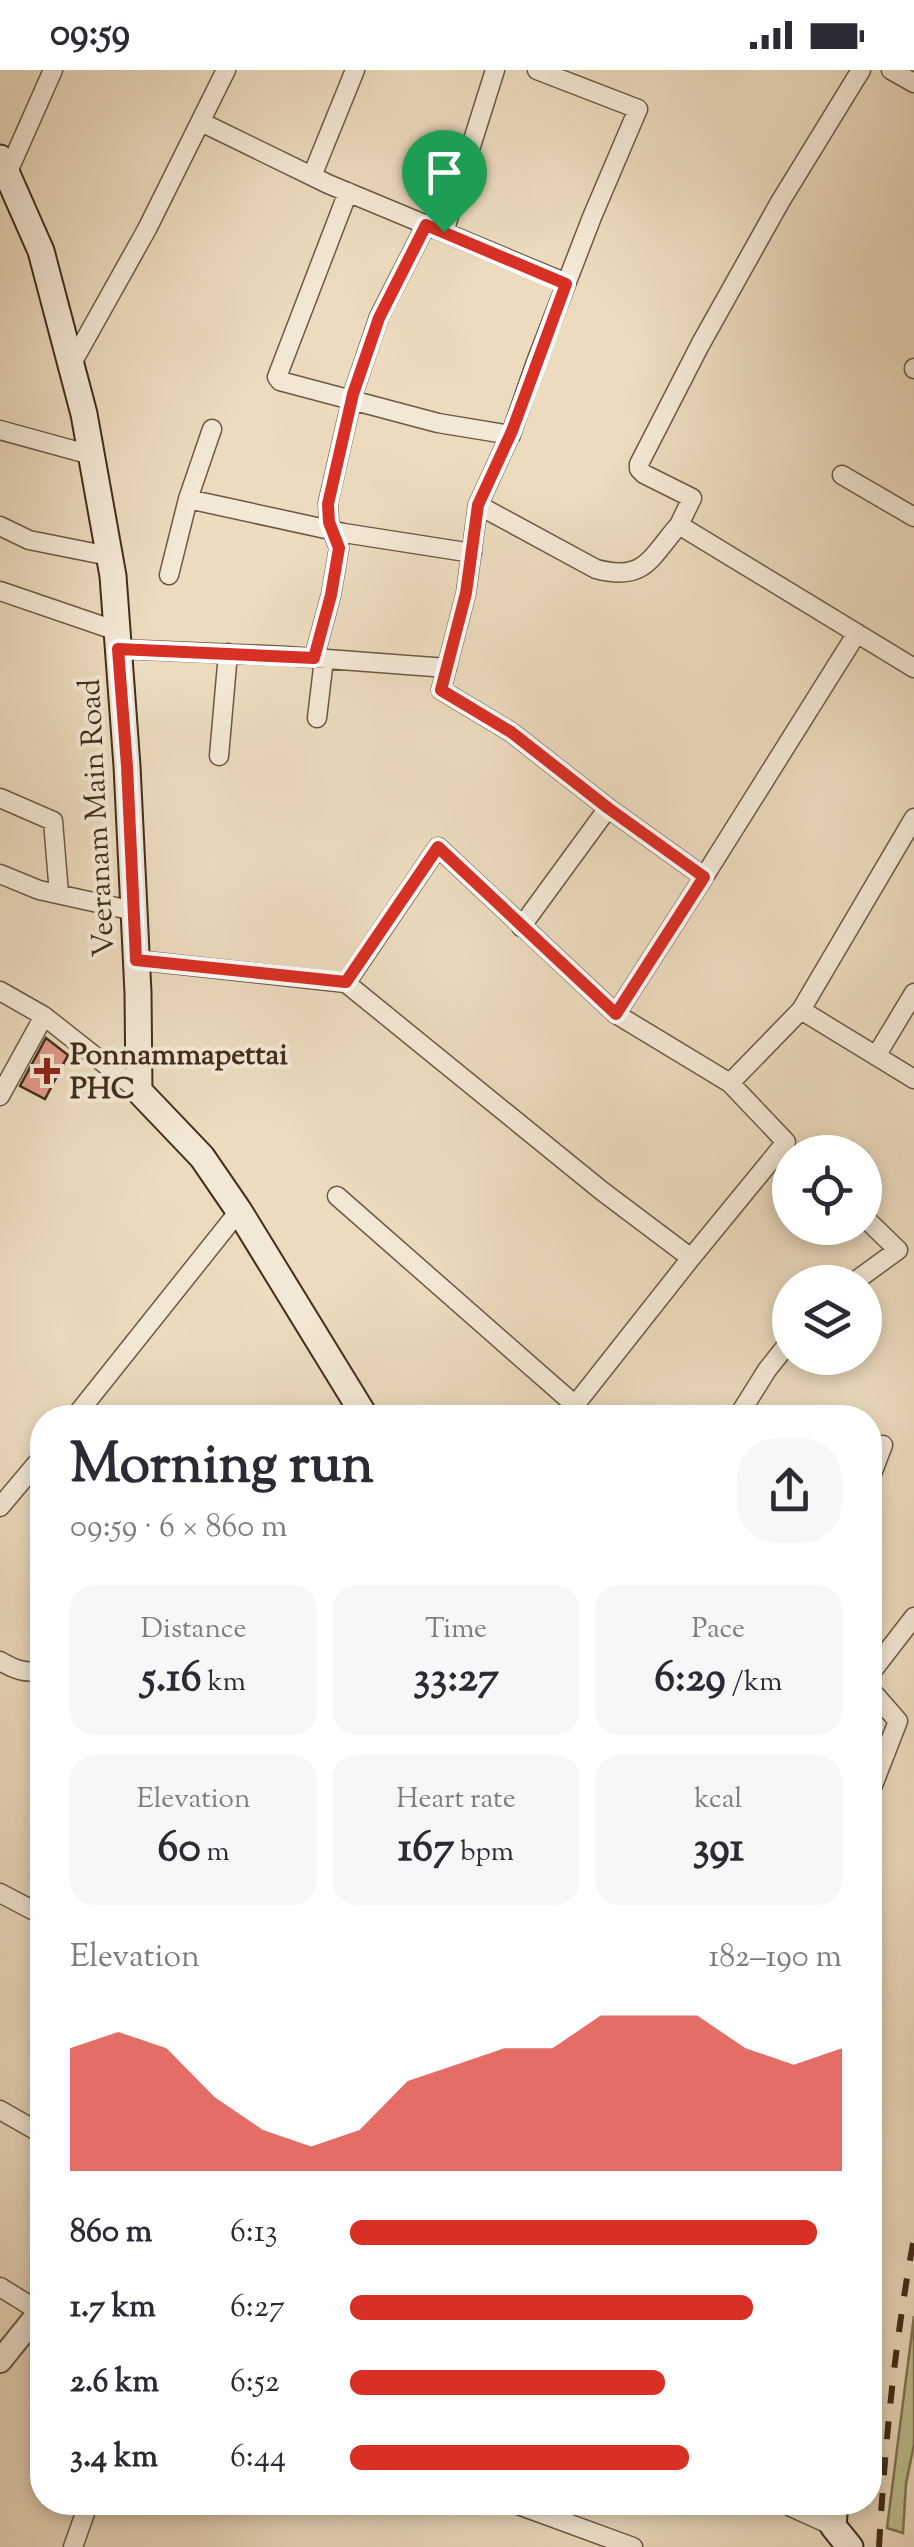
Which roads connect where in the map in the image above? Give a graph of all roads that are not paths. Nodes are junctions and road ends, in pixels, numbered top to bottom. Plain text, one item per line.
1 (52, 70) edge
2 (226, 70) edge
3 (354, 70) edge
4 (495, 70) edge
5 (537, 70) edge
6 (861, 70) edge
7 (890, 70) edge
8 (914, 84) edge
9 (201, 122) junction
10 (4, 166) edge
11 (312, 176) junction
12 (348, 192) junction
13 (435, 228) junction
14 (566, 284) junction
15 (71, 366) junction
16 (352, 400) junction
17 (0, 430) edge
18 (212, 430) dead end
19 (511, 435) junction
20 (92, 454) junction
21 (842, 474) dead end
22 (188, 499) junction
23 (478, 505) junction
24 (914, 517) edge
25 (679, 525) junction
26 (0, 526) edge
27 (332, 530) junction
28 (472, 553) junction
29 (109, 556) junction
30 (169, 574) dead end
31 (0, 591) edge
32 (857, 634) junction
33 (118, 640) junction
34 (228, 653) junction
35 (319, 658) junction
36 (447, 668) junction
37 (914, 668) edge
38 (316, 718) dead end
39 (219, 756) dead end
40 (0, 798) edge
41 (608, 808) junction
42 (914, 818) edge
43 (0, 874) edge
44 (704, 877) junction
45 (59, 894) junction
46 (134, 911) junction
47 (521, 927) junction
48 (136, 960) junction
49 (346, 982) junction
50 (0, 992) edge
51 (914, 993) edge
52 (802, 1010) junction
53 (616, 1014) junction
54 (44, 1016) junction
55 (876, 1056) junction
56 (914, 1079) edge
57 (730, 1082) junction
58 (138, 1091) junction
59 (0, 1096) edge
60 (781, 1135) edge
61 (772, 1169) edge
62 (337, 1196) dead end
63 (239, 1211) junction
64 (882, 1234) edge
65 (691, 1258) junction
66 (877, 1265) edge
67 (772, 1364) edge
68 (84, 1405) edge
69 (358, 1405) edge
70 (569, 1405) edge
71 (581, 1405) edge
72 (744, 1405) edge
73 (30, 1477) edge
74 (0, 1507) edge
75 (914, 1618) edge
76 (882, 1659) edge
77 (0, 1661) edge
78 (30, 1671) edge
79 (882, 1703) edge
80 (882, 1762) edge
81 (0, 1893) edge
82 (30, 1909) edge
83 (0, 2110) edge
84 (30, 2127) edge
85 (0, 2287) edge
86 (30, 2304) edge
87 (30, 2325) edge
88 (0, 2361) edge
89 (84, 2515) edge
90 (546, 2515) edge
91 (831, 2525) edge
92 (73, 2547) edge
93 (633, 2547) edge
94 (850, 2547) edge

1 - 10 street
2 - 9 street
3 - 11 street
4 - 13 street
5 - 14 street
6 - 25 street
7 - 8 street
9 - 11 street
9 - 15 street
10 - 15 main road, Veeranam Main Road
11 - 12 street
12 - 13 street
12 - 16 street
13 - 14 street
13 - 16 street
14 - 19 street
15 - 20 main road, Veeranam Main Road
16 - 19 street
16 - 27 street
17 - 20 street
18 - 22 street
19 - 23 street
20 - 29 main road, Veeranam Main Road
21 - 24 street
22 - 27 street
22 - 30 street
23 - 25 street
23 - 28 street
25 - 32 street
26 - 29 street
27 - 28 street
27 - 35 street
28 - 36 street
29 - 33 main road, Veeranam Main Road
31 - 33 street
32 - 37 street
32 - 44 street
33 - 34 street
33 - 46 main road, Veeranam Main Road
34 - 35 street
34 - 39 street
35 - 36 street
35 - 38 street
36 - 41 street
40 - 45 street
41 - 44 street
41 - 47 street
42 - 52 street
43 - 45 street
44 - 53 street
45 - 46 street
46 - 48 main road, Veeranam Main Road
47 - 49 street
47 - 53 street
48 - 49 street
48 - 58 main road, Veeranam Main Road
49 - 65 street
50 - 54 street
51 - 55 street
52 - 55 street
52 - 57 street
53 - 57 street
54 - 58 street
54 - 59 street
55 - 56 street
57 - 60 street
58 - 63 main road
61 - 65 street
62 - 70 street
63 - 68 street
63 - 69 main road
64 - 66 street
65 - 71 street
67 - 72 street
73 - 74 street
75 - 76 street
77 - 78 street
79 - 80 street
81 - 82 street
83 - 84 street
85 - 86 street
87 - 88 street
89 - 92 street
90 - 93 street
91 - 94 main road

